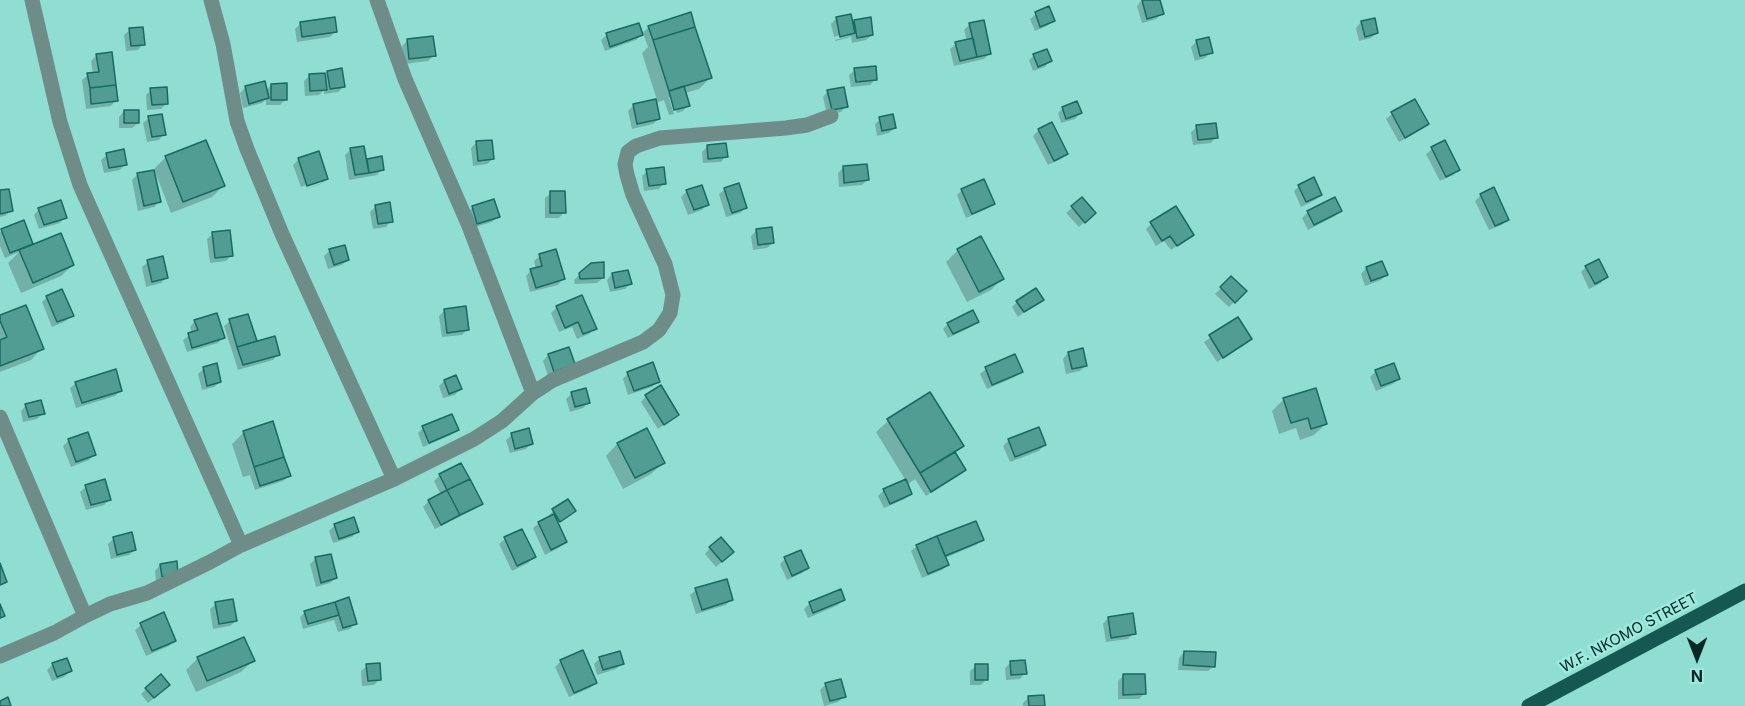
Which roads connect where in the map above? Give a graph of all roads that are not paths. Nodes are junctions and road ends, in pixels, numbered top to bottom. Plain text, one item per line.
1 (32, 0) edge
2 (211, 0) edge
3 (377, 0) edge
4 (831, 116) dead end
5 (532, 393) junction
6 (0, 417) edge
7 (394, 479) junction
8 (241, 545) junction
9 (1745, 591) edge
10 (85, 616) junction
11 (0, 656) edge
12 (1529, 706) edge

1 - 8 street
2 - 7 street
3 - 5 street
4 - 5 street
5 - 7 street
6 - 10 street
7 - 8 street
8 - 10 street
9 - 12 main road, W.F. NKOMO STREET
10 - 11 street

